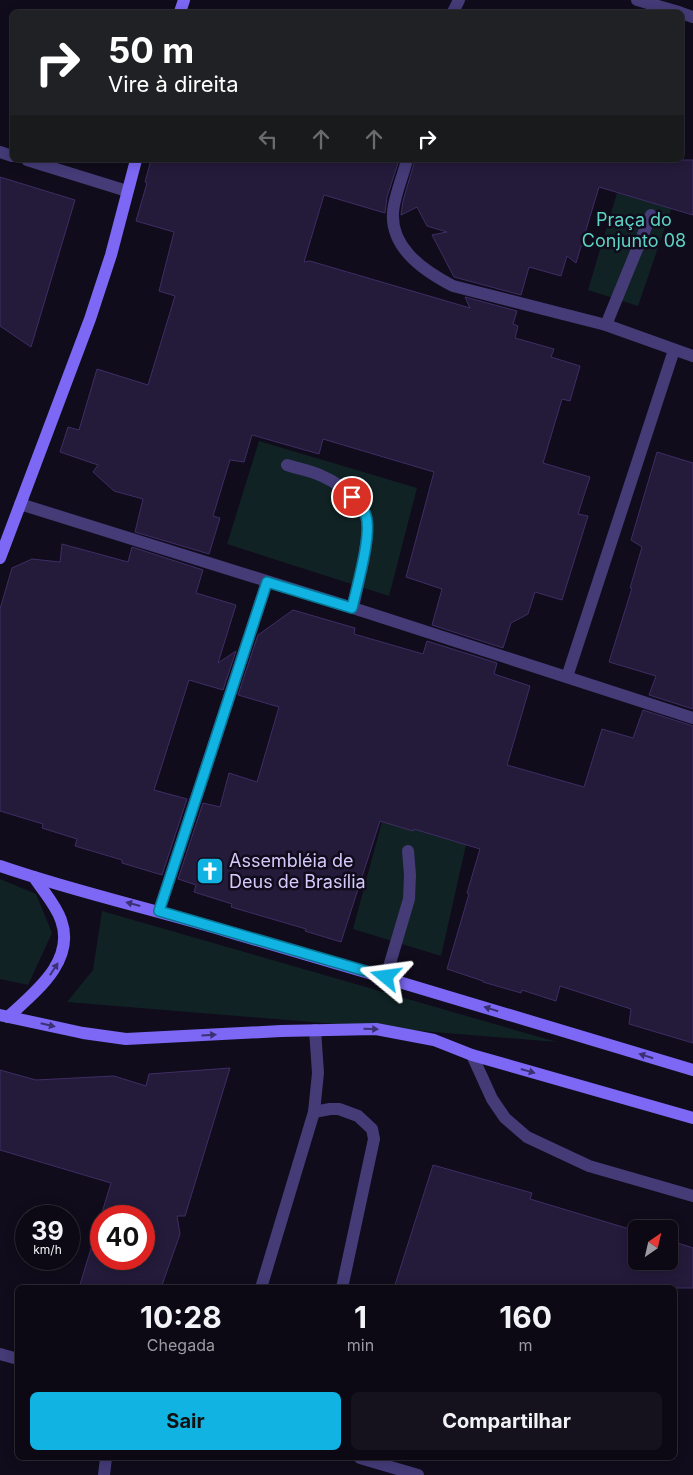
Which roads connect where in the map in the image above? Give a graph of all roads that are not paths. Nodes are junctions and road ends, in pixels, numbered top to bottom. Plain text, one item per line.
1 (637, 0) edge
2 (670, 10) edge
3 (34, 162) edge
4 (135, 162) edge
5 (406, 162) edge
6 (128, 190) junction
7 (651, 215) dead end
8 (606, 325) junction
9 (674, 350) junction
10 (693, 356) edge
11 (287, 465) dead end
12 (20, 504) junction
13 (0, 558) edge
14 (267, 582) junction
15 (352, 608) junction
16 (567, 677) junction
17 (693, 718) edge
18 (408, 851) dead end
19 (0, 866) edge
20 (34, 878) junction
21 (159, 911) junction
22 (386, 977) junction
23 (4, 1016) edge
24 (315, 1030) junction
25 (472, 1055) junction
26 (693, 1070) edge
27 (314, 1112) junction
28 (693, 1118) edge
29 (693, 1196) edge
30 (262, 1285) edge
31 (343, 1285) edge
32 (0, 1354) edge
33 (15, 1358) edge
34 (106, 1460) edge
35 (367, 1460) edge
36 (104, 1475) edge
37 (418, 1475) edge

1 - 2 street
3 - 6 street
4 - 6 street
5 - 8 street
6 - 12 street
7 - 8 street
8 - 9 street
9 - 10 street
9 - 16 street
11 - 15 street
12 - 13 street
12 - 14 street
14 - 15 street
14 - 21 street
15 - 16 street
16 - 17 street
18 - 22 street
19 - 20 street
21 -> 20 street
23 -> 20 street
21 - 22 street
26 -> 22 street
23 -> 24 street
24 -> 25 street
24 - 27 street
25 -> 28 street
25 - 29 street
27 - 30 street
27 - 31 street
32 - 33 street
34 - 36 street
35 - 37 street

